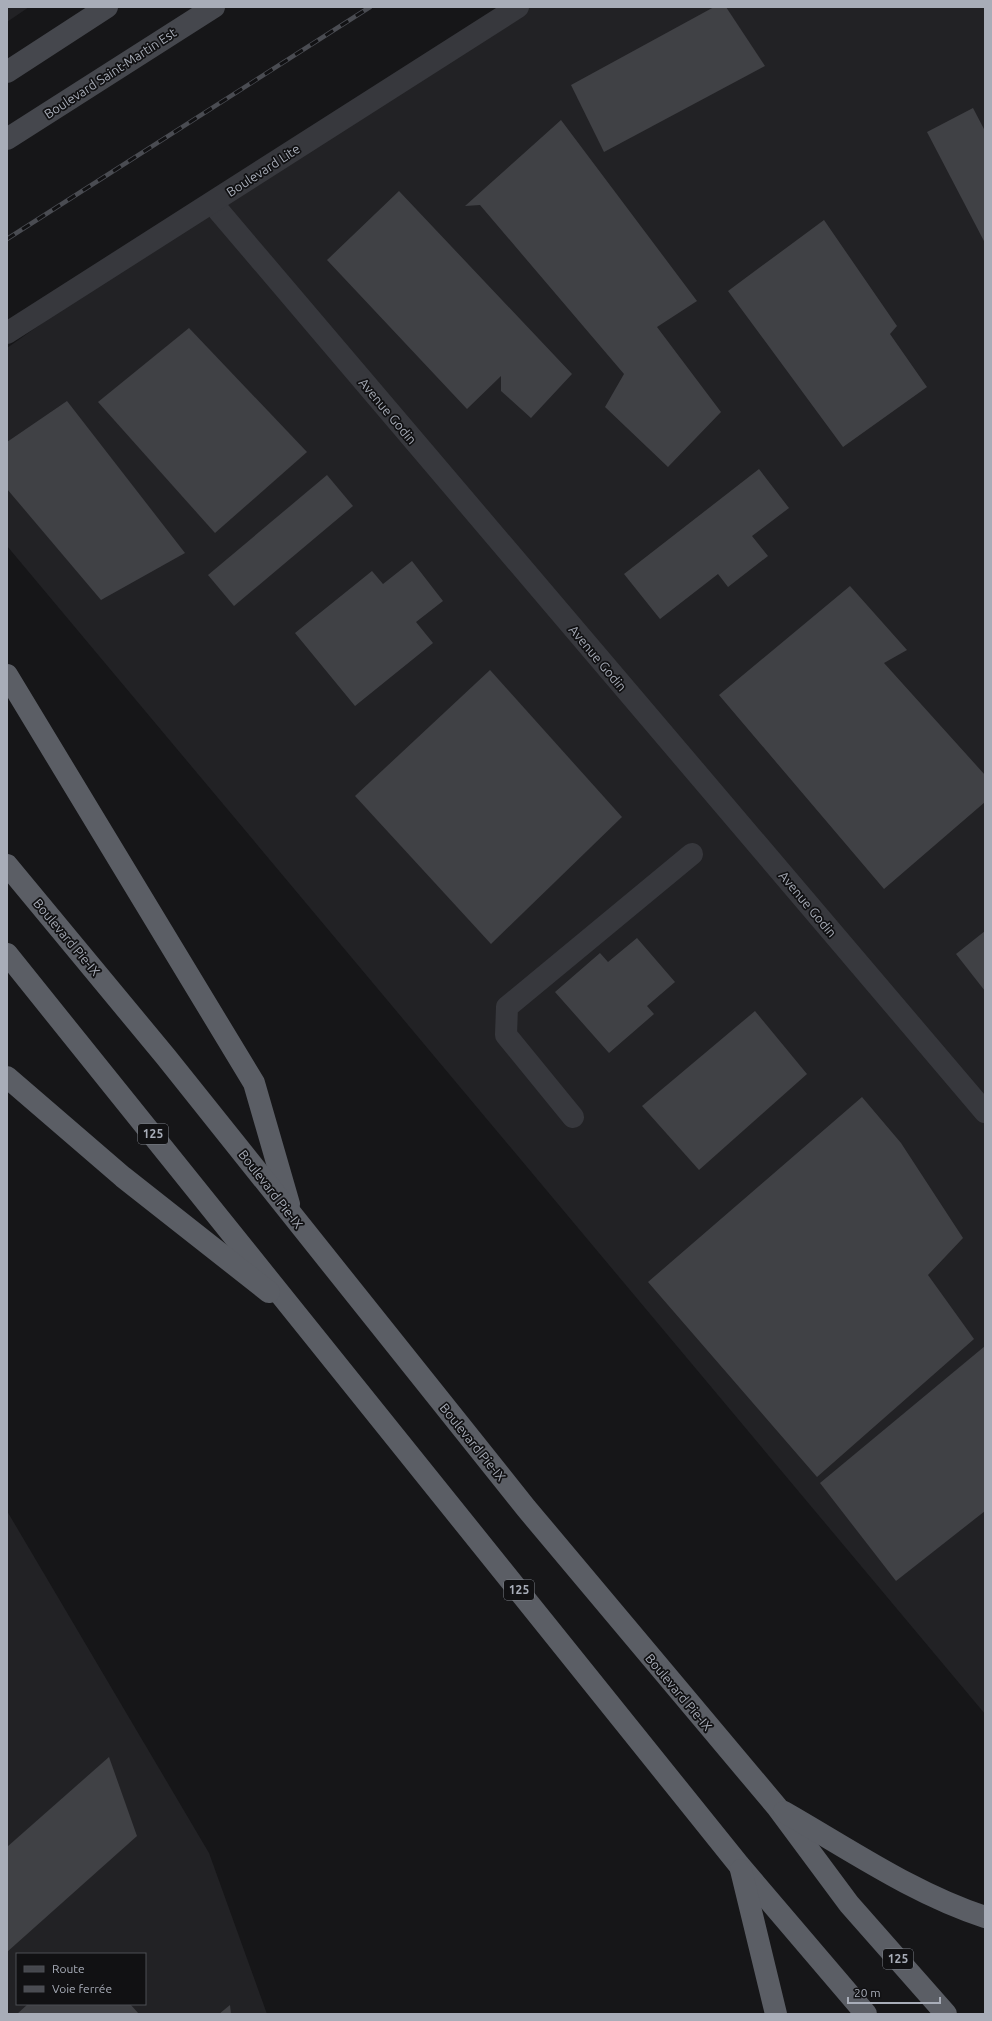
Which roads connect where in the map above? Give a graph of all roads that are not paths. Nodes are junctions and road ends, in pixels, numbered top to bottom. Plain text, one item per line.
1 (107, 7) edge
2 (214, 7) edge
3 (518, 7) edge
4 (7, 72) edge
5 (7, 139) edge
6 (212, 203) junction
7 (7, 332) edge
8 (7, 675) edge
9 (692, 854) dead end
10 (7, 865) edge
11 (7, 954) edge
12 (7, 1077) edge
13 (985, 1112) edge
14 (574, 1117) dead end
15 (292, 1215) junction
16 (298, 1314) junction
17 (776, 1808) junction
18 (739, 1865) junction
19 (985, 1917) edge
20 (776, 2014) edge
21 (866, 2014) edge
22 (946, 2014) edge

1 - 4 main road
2 - 5 main road, Boulevard Saint-Martin Est
3 - 6 street, Boulevard Lite
6 - 7 street, Boulevard Lite
6 - 13 street, Avenue Godin
8 - 15 highway
9 - 14 street
10 - 15 highway, Boulevard Pie-IX / 125
11 - 16 highway, 125
12 - 16 highway
15 - 17 highway, Boulevard Pie-IX / 125
16 - 18 highway, 125
17 - 19 highway
17 - 22 highway, Boulevard Pie-IX / 125
18 - 20 highway
18 - 21 highway

